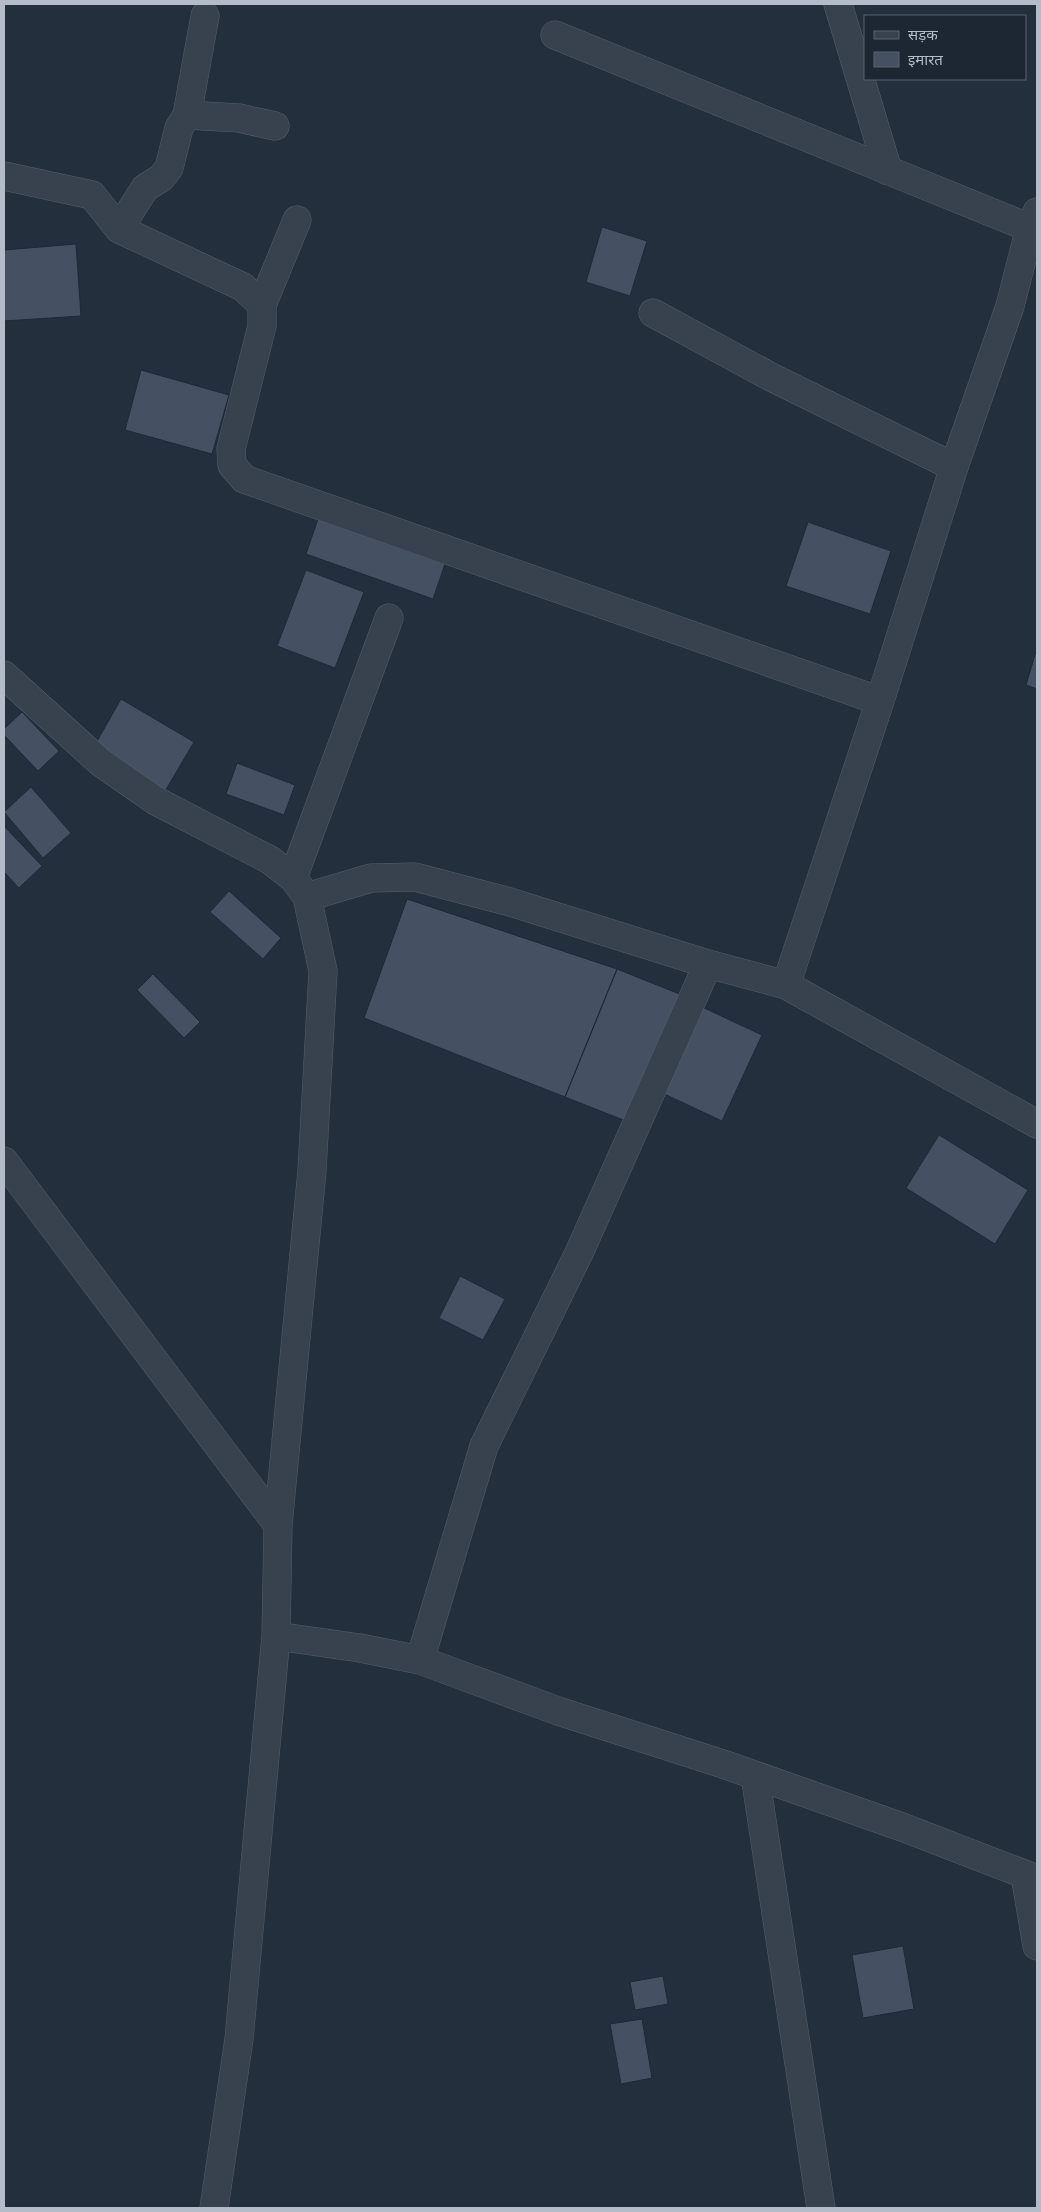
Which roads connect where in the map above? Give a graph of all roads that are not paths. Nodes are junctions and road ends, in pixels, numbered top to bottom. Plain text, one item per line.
1 (838, 4) edge
2 (204, 16) dead end
3 (556, 35) dead end
4 (187, 115) junction
5 (275, 126) dead end
6 (888, 171) junction
7 (4, 176) edge
8 (297, 220) dead end
9 (1034, 220) edge
10 (120, 229) junction
11 (262, 304) junction
12 (653, 314) dead end
13 (954, 467) junction
14 (389, 618) dead end
15 (4, 675) edge
16 (880, 701) junction
17 (300, 888) junction
18 (708, 964) junction
19 (786, 985) junction
20 (1037, 1124) edge
21 (4, 1161) edge
22 (278, 1525) junction
23 (276, 1636) junction
24 (420, 1660) junction
25 (755, 1775) junction
26 (1031, 1877) edge
27 (1037, 1946) edge
28 (214, 2208) edge
29 (821, 2208) edge

1 - 6 street
2 - 4 street
3 - 6 street
4 - 5 street
4 - 10 street
6 - 9 street
7 - 10 street
8 - 11 street
9 - 13 street
10 - 11 street
11 - 16 street
12 - 13 street
13 - 16 street
14 - 17 street
15 - 17 street
16 - 19 street
17 - 18 street
17 - 22 street
18 - 19 street
18 - 24 street
19 - 20 street
21 - 22 street
22 - 23 street
23 - 24 street
23 - 28 street
24 - 25 street
25 - 26 street
25 - 29 street
26 - 27 street

